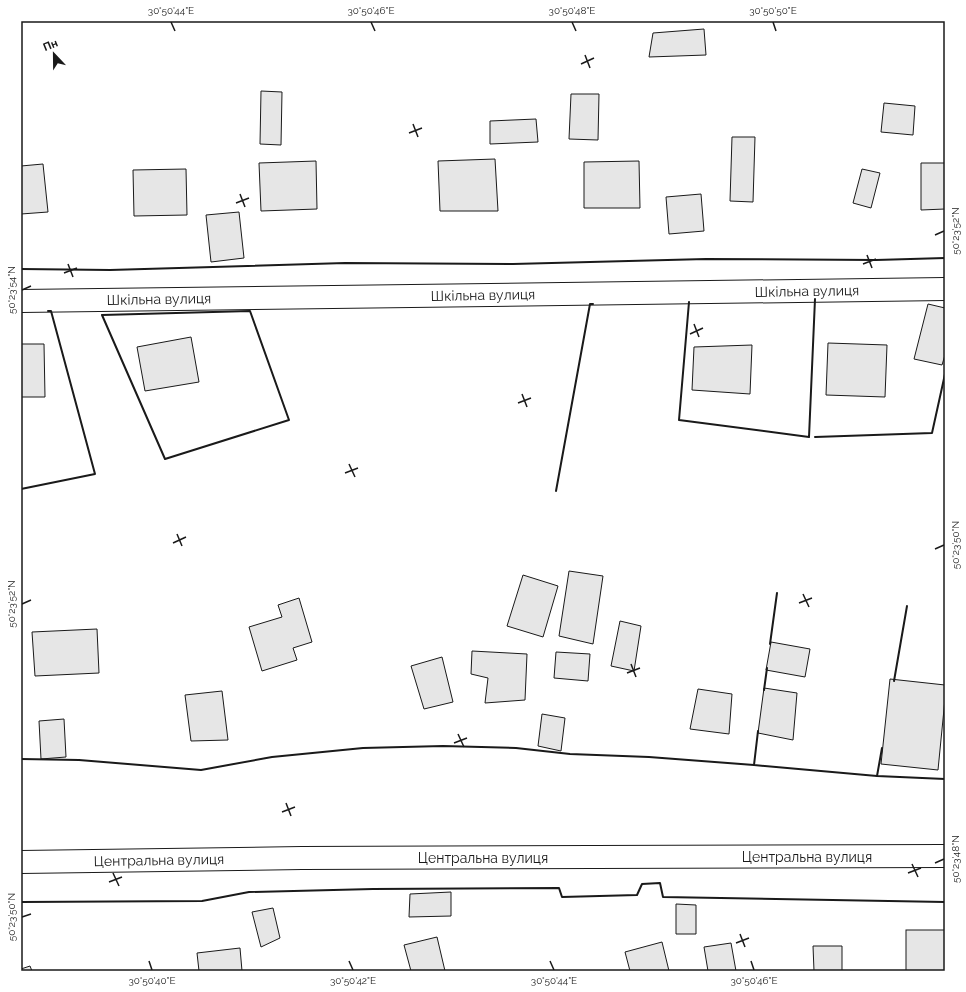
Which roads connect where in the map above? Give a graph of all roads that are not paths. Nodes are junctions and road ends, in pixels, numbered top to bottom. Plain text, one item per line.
1 (945, 289) edge
2 (21, 301) edge
3 (945, 856) edge
4 (21, 862) edge

1 - 2 street, Шкільна вулиця
3 - 4 street, Центральна вулиця

